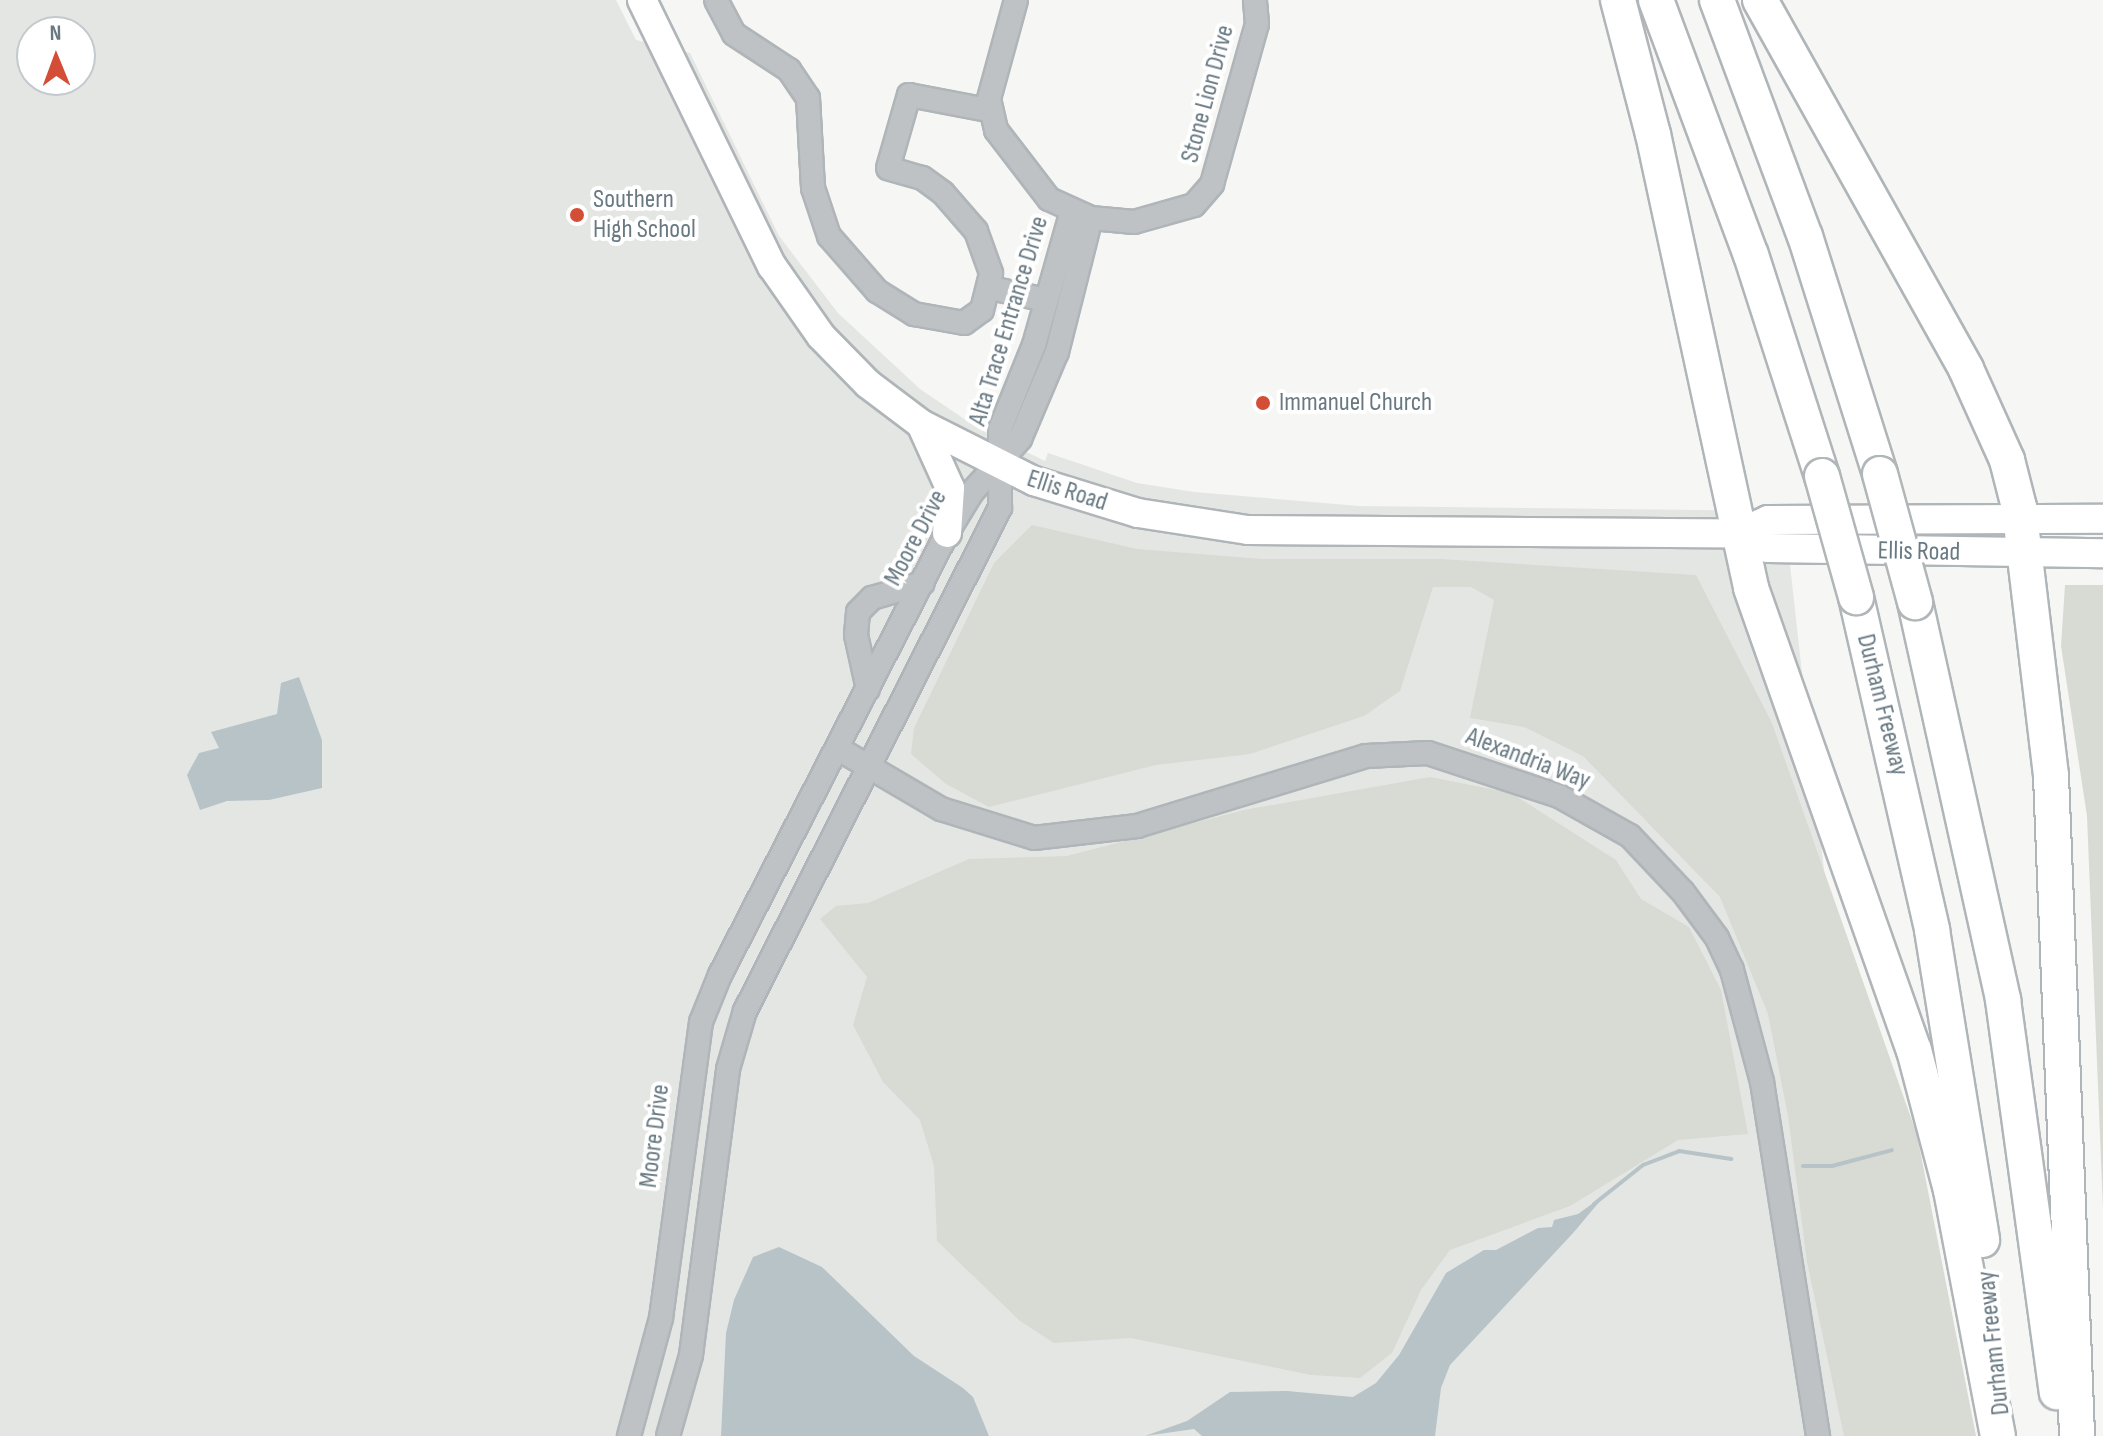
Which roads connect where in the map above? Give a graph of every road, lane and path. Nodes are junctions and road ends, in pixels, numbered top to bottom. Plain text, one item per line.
1 (642, 0) edge
2 (716, 0) edge
3 (1016, 0) edge
4 (1255, 0) edge
5 (1618, 0) edge
6 (1656, 0) edge
7 (1717, 0) edge
8 (1760, 0) edge
9 (988, 110) junction
10 (1082, 215) junction
11 (991, 288) junction
12 (1046, 300) junction
13 (921, 424) junction
14 (999, 467) junction
15 (2021, 517) junction
16 (2103, 519) edge
17 (947, 533) junction
18 (1739, 533) junction
19 (2103, 553) edge
20 (2028, 554) junction
21 (923, 583) junction
22 (868, 689) junction
23 (837, 748) junction
24 (871, 768) junction
25 (629, 1436) edge
26 (668, 1436) edge
27 (1818, 1436) edge
28 (2001, 1436) edge
29 (2061, 1436) edge
30 (2077, 1436) edge

1 - 13 main road, Ellis Road
2 - 11 street
3 - 9 street
4 - 10 street, Stone Lion Drive
5 - 18 highway
6 - 28 highway, Durham Freeway, bridge
7 - 29 highway, bridge
8 - 15 highway
9 - 10 street
9 - 11 street
10 - 12 street, Alta Trace Entrance Drive
10 - 14 street, Alta Trace Entrance Drive
11 - 12 street
12 - 14 street, Alta Trace Entrance Drive
13 - 14 main road, Ellis Road
13 - 17 main road
14 - 17 street, Moore Drive
14 - 18 main road, Ellis Road
14 - 24 street
15 - 16 main road, Ellis Road
15 - 18 main road, Ellis Road
15 - 20 highway
17 - 21 street, Moore Drive
18 - 20 main road, Ellis Road
18 - 28 highway
19 - 20 main road, Ellis Road
20 - 30 highway
21 - 22 street, Moore Drive
21 - 22 street
22 - 23 street, Moore Drive
23 - 24 street, Alexandria Way
23 - 25 street, Moore Drive
24 - 26 street
24 - 27 street, Alexandria Way

